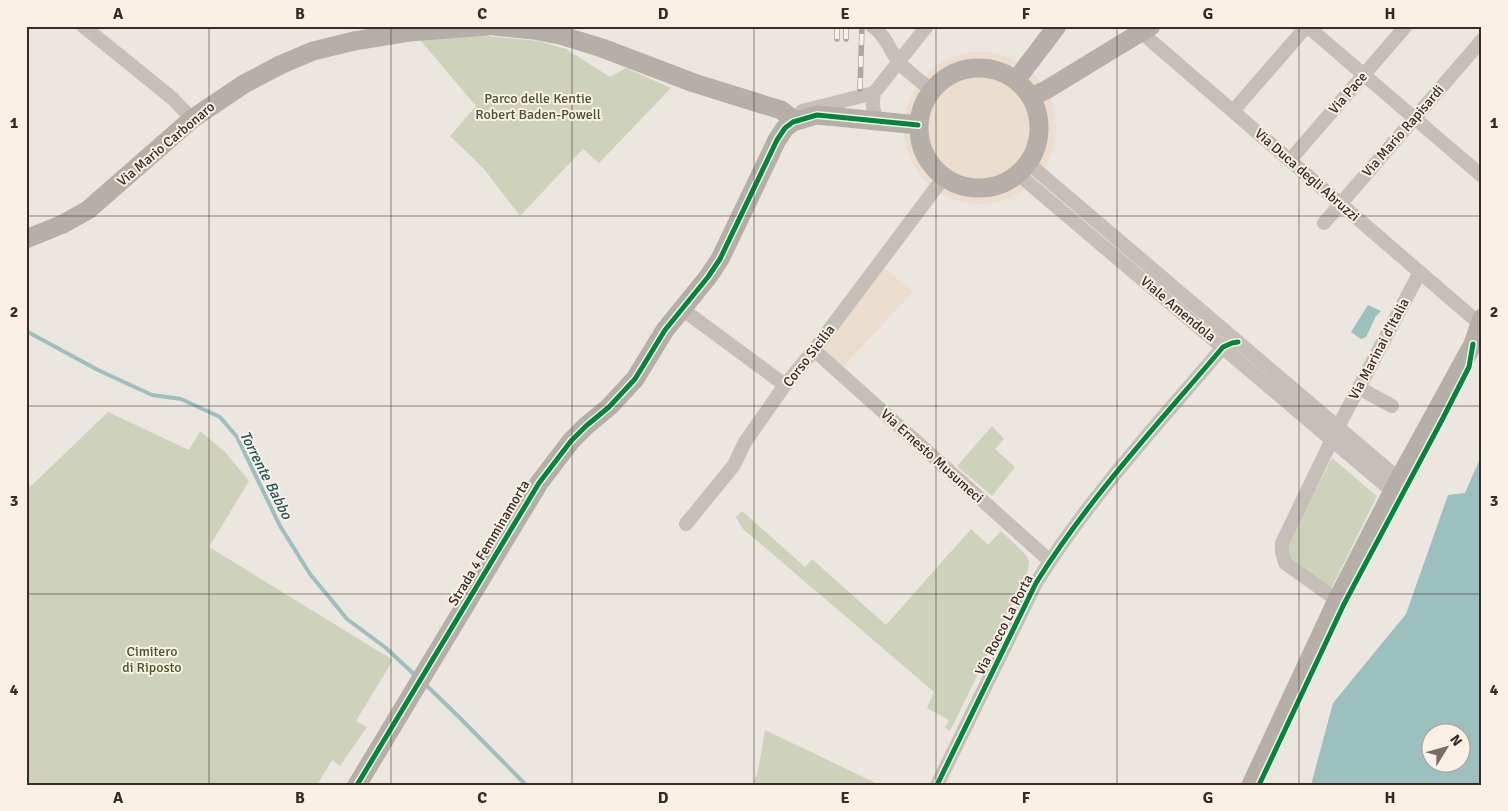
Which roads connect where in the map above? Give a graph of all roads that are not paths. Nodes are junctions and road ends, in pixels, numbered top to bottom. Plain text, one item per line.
1 (83, 26) edge
2 (872, 26) edge
3 (927, 26) edge
4 (1057, 26) edge
5 (1307, 26) edge
6 (1406, 26) edge
7 (492, 27) edge
8 (1142, 28) edge
9 (1482, 40) edge
10 (899, 62) junction
11 (1021, 74) junction
12 (1364, 75) junction
13 (926, 85) junction
14 (874, 93) junction
15 (1038, 93) junction
16 (1232, 111) junction
17 (790, 118) junction
18 (1415, 118) junction
19 (192, 119) junction
20 (879, 122) junction
21 (911, 124) junction
22 (1290, 160) junction
23 (1030, 174) junction
24 (1482, 176) edge
25 (939, 183) junction
26 (1340, 204) junction
27 (1324, 223) dead end
28 (26, 239) edge
29 (1420, 272) junction
30 (682, 309) junction
31 (1481, 321) edge
32 (1238, 342) junction
33 (1224, 348) junction
34 (814, 350) junction
35 (785, 386) junction
36 (1359, 388) junction
37 (1392, 406) dead end
38 (1335, 433) junction
39 (1396, 485) junction
40 (686, 524) dead end
41 (1050, 561) junction
42 (1337, 600) junction
43 (357, 785) edge
44 (937, 785) edge
45 (1250, 785) edge

1 - 19 street
2 - 10 street
3 - 10 street
4 - 11 street
5 - 12 street
5 - 16 street
6 - 12 street, Via Pace
7 - 17 street, Via Mario Carbonaro
7 - 19 street, Via Mario Carbonaro
8 - 15 street
8 - 16 street, Via Duca degli Abruzzi
9 - 18 street, Via Mario Rapisardi
10 - 13 street
10 - 14 street
11 - 13 street
11 - 15 street
12 - 18 street
12 - 22 street, Via Pace
13 - 21 street
14 - 17 street
14 - 20 street
15 - 23 street
16 - 22 street, Via Duca degli Abruzzi
17 - 20 street
17 - 30 street, Strada 4 Femminamorta
18 - 24 street
18 - 26 street, Via Mario Rapisardi
19 - 28 street, Via Mario Carbonaro
20 - 21 street
21 - 25 street
22 - 26 street, Via Duca degli Abruzzi
23 - 25 street
23 - 32 street, Viale Amendola
23 - 33 street, Viale Amendola
25 - 34 street, Corso Sicilia
26 - 27 street, Via Mario Rapisardi
26 - 29 street, Via Duca degli Abruzzi
29 - 31 street, Via Duca degli Abruzzi
29 - 36 street, Via Marinai d'Italia
30 - 35 street
30 - 43 street, Strada 4 Femminamorta
31 - 39 street
32 - 33 street
32 - 38 street, Viale Amendola
33 - 38 street, Viale Amendola
33 - 41 street, Via Rocco La Porta
34 - 35 street, Corso Sicilia
34 - 41 street, Via Ernesto Musumeci
35 - 40 street, Corso Sicilia
36 - 37 street
36 - 38 street, Via Marinai d'Italia
38 - 39 street, Viale Amendola
38 - 42 street, Via Marinai d'Italia
39 - 42 street
41 - 44 street, Via Rocco La Porta
42 - 45 street

